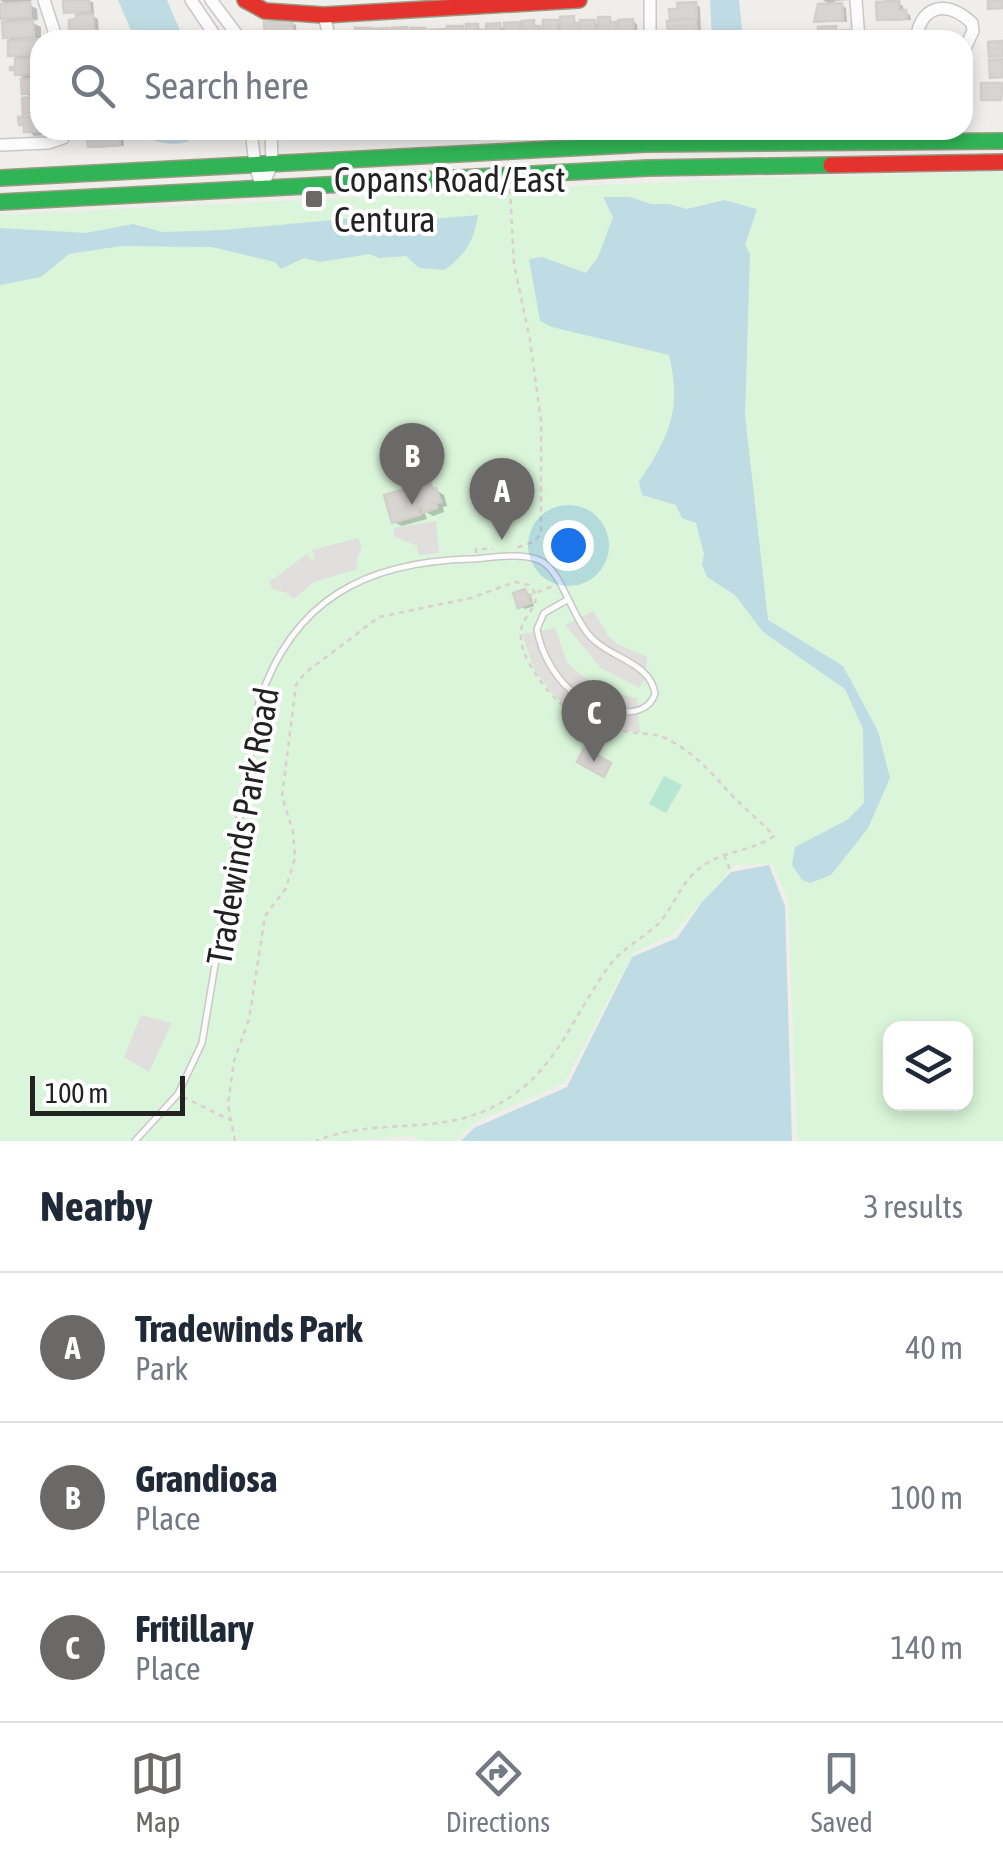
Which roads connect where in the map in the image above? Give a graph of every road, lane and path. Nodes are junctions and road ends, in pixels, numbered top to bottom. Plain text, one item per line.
1 (44, 0) edge
2 (190, 0) edge
3 (212, 0) edge
4 (245, 0) edge
5 (578, 0) edge
6 (650, 0) edge
7 (856, 0) edge
8 (324, 15) junction
9 (53, 30) edge
10 (211, 30) edge
11 (234, 30) edge
12 (328, 30) edge
13 (650, 30) edge
14 (858, 30) edge
15 (919, 30) edge
16 (972, 30) edge
17 (53, 140) edge
18 (255, 140) edge
19 (269, 140) edge
20 (1003, 141) edge
21 (0, 144) edge
22 (556, 149) junction
23 (1003, 162) edge
24 (264, 164) junction
25 (556, 173) junction
26 (518, 175) junction
27 (0, 178) edge
28 (262, 188) junction
29 (0, 202) edge
30 (493, 548) dead end
31 (510, 548) dead end
32 (476, 558) junction
33 (560, 584) junction
34 (535, 593) junction
35 (528, 596) dead end
36 (567, 600) junction
37 (602, 725) junction
38 (596, 754) dead end
39 (724, 853) junction
40 (731, 872) dead end
41 (178, 1094) junction
42 (230, 1120) junction
43 (135, 1141) edge
44 (235, 1141) edge
45 (316, 1141) edge

1 - 9 street
2 - 10 street
3 - 11 street
4 - 8 main road
5 - 8 main road
6 - 13 street
7 - 14 street
8 - 12 street
15 - 16 street
17 - 21 street
18 - 24 street
19 - 24 street
20 - 22 main road
22 - 24 main road
22 - 25 main road
23 - 25 main road
24 - 27 main road
24 - 28 street
25 - 26 main road
26 - 28 main road
26 - 31 path
28 - 29 main road
30 - 32 path
32 - 33 lane, Tradewinds Park Road
32 - 41 lane, Tradewinds Park Road
33 - 34 path
33 - 36 lane
34 - 35 path
34 - 37 path
34 - 42 path
36 - 36 lane
37 - 38 path
37 - 39 path
39 - 40 path
39 - 45 path
41 - 42 path
41 - 43 lane, Tradewinds Park Road
42 - 44 path

